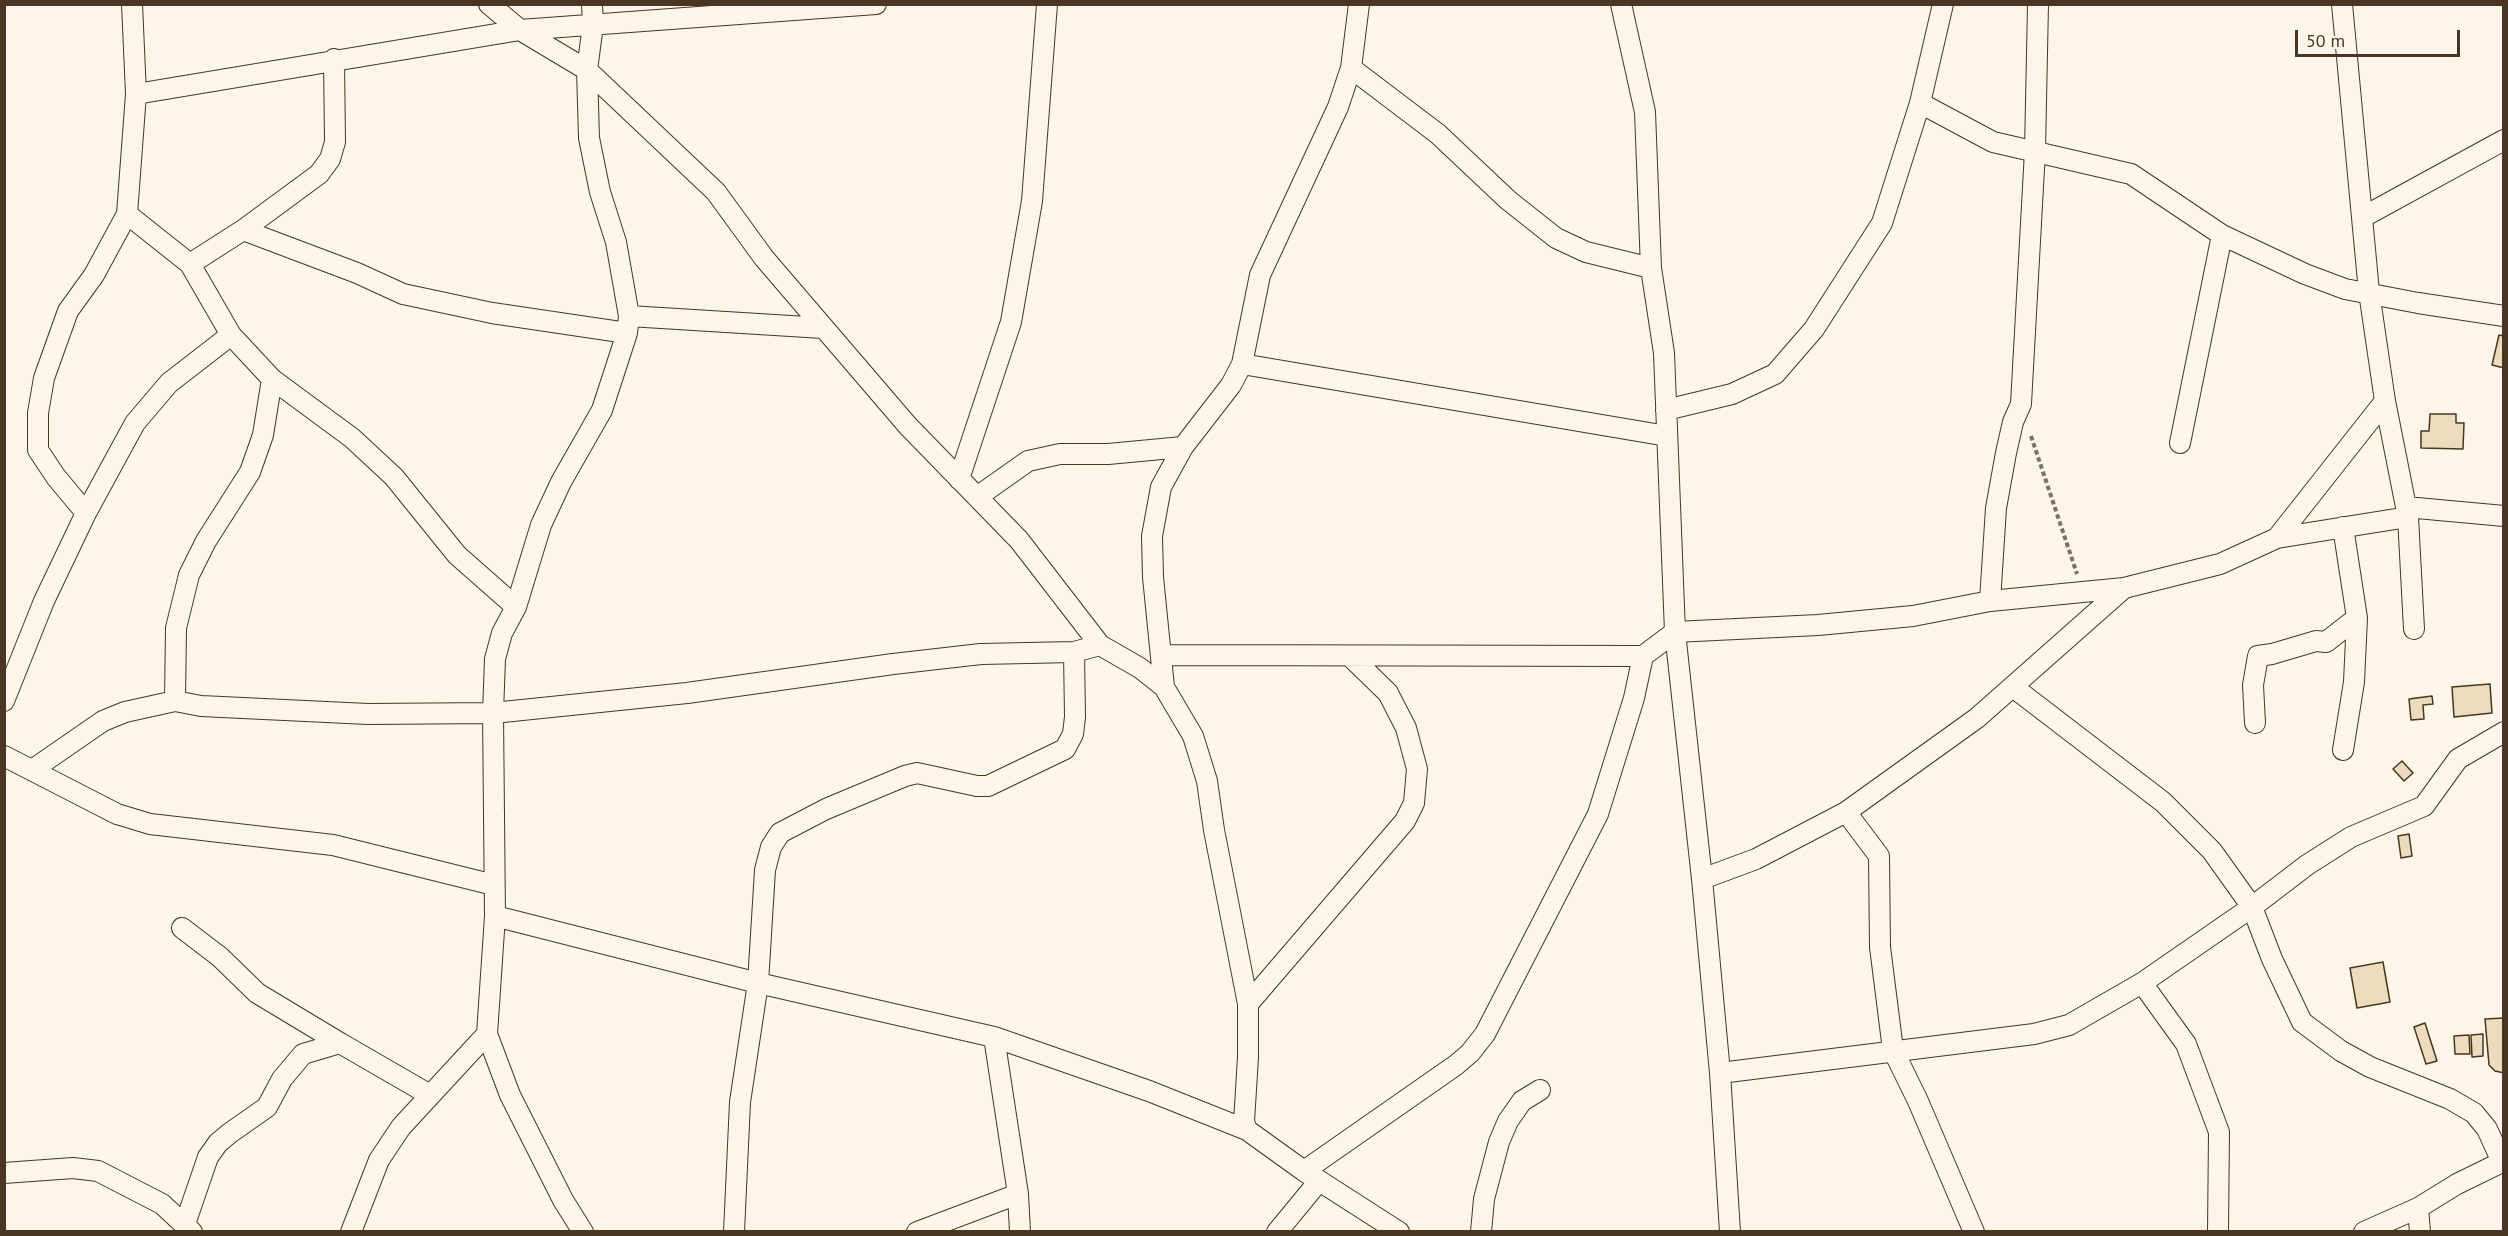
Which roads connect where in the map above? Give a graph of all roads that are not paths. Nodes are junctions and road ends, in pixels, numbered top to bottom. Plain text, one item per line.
1 (132, 4) edge
2 (489, 4) edge
3 (592, 4) edge
4 (876, 4) edge
5 (1047, 4) edge
6 (1359, 4) edge
7 (1621, 4) edge
8 (1942, 4) edge
9 (2038, 4) edge
10 (2342, 4) edge
11 (593, 25) junction
12 (520, 30) junction
13 (334, 59) junction
14 (1351, 68) junction
15 (587, 70) junction
16 (136, 94) junction
17 (1920, 103) junction
18 (2504, 140) edge
19 (2035, 151) junction
20 (127, 214) junction
21 (2363, 217) junction
22 (243, 230) junction
23 (2222, 236) junction
24 (190, 264) junction
25 (1651, 268) junction
26 (2369, 292) junction
27 (2504, 316) edge
28 (628, 324) junction
29 (823, 328) junction
30 (231, 335) junction
31 (1242, 364) junction
32 (272, 379) junction
33 (2385, 401) junction
34 (1666, 410) junction
35 (1667, 436) junction
36 (2180, 443) dead end
37 (1183, 447) junction
38 (959, 479) junction
39 (977, 497) junction
40 (2407, 512) junction
41 (86, 513) junction
42 (2504, 516) edge
43 (2343, 527) junction
44 (2277, 538) junction
45 (2124, 588) junction
46 (1990, 602) junction
47 (516, 607) junction
48 (2357, 618) junction
49 (2414, 629) dead end
50 (1675, 632) junction
51 (1100, 645) junction
52 (1074, 652) junction
53 (1161, 654) junction
54 (1350, 656) junction
55 (1643, 656) junction
56 (1164, 687) junction
57 (2013, 687) junction
58 (4, 701) edge
59 (175, 701) junction
60 (492, 713) junction
61 (2255, 723) dead end
62 (2504, 732) edge
63 (2343, 750) dead end
64 (4, 756) edge
65 (32, 770) junction
66 (1846, 812) junction
67 (1702, 879) junction
68 (494, 885) junction
69 (2252, 907) junction
70 (495, 916) junction
71 (182, 928) dead end
72 (2142, 982) junction
73 (758, 983) junction
74 (1248, 1005) junction
75 (487, 1034) junction
76 (994, 1037) junction
77 (340, 1043) junction
78 (1893, 1050) junction
79 (1720, 1073) junction
80 (1540, 1090) dead end
81 (430, 1095) junction
82 (1247, 1130) junction
83 (2503, 1162) edge
84 (4, 1173) edge
85 (1312, 1176) junction
86 (1018, 1194) junction
87 (2418, 1208) junction
88 (189, 1228) edge
89 (351, 1232) edge
90 (582, 1232) edge
91 (734, 1232) edge
92 (917, 1232) edge
93 (1020, 1232) edge
94 (1277, 1232) edge
95 (1399, 1232) edge
96 (1481, 1232) edge
97 (1730, 1232) edge
98 (1974, 1232) edge
99 (2218, 1232) edge
100 (2364, 1232) edge
101 (2420, 1232) edge

1 - 16 street
2 - 12 street
3 - 11 street
4 - 11 street
5 - 38 street
6 - 14 street
7 - 25 street
8 - 17 street
9 - 19 street
10 - 21 street
11 - 12 street
11 - 15 street
12 - 13 street
12 - 15 street
13 - 16 street
13 - 22 street
14 - 25 street
14 - 31 street
15 - 28 street
15 - 29 street
16 - 20 street
17 - 19 street
17 - 34 street
18 - 21 street
19 - 23 street
19 - 46 street
20 - 24 street
20 - 41 street
21 - 26 street
22 - 24 street
22 - 28 street
23 - 26 street
23 - 36 street
24 - 30 street
25 - 34 street
26 - 27 street
26 - 33 street
28 - 29 street
28 - 47 street
29 - 38 street
30 - 32 street
30 - 41 street
31 - 35 street
31 - 37 street
32 - 47 street
32 - 59 street
33 - 40 street
33 - 44 street
34 - 35 street
35 - 50 street
37 - 39 street
37 - 53 street
38 - 39 street
39 - 51 street
40 - 42 street
40 - 43 street
40 - 49 street
41 - 58 street
43 - 44 street
43 - 48 street
44 - 45 street
45 - 46 street
45 - 57 street
46 - 50 street
47 - 60 street
48 - 61 street
48 - 63 street
50 - 55 street
50 - 67 street
51 - 52 street
51 - 56 street
52 - 60 street
52 - 73 street
53 - 54 street
53 - 56 street
54 - 55 street
54 - 74 street
55 - 85 street
56 - 74 street
57 - 66 street
57 - 69 street
59 - 60 street
59 - 65 street
60 - 68 street
62 - 69 street
64 - 65 street
65 - 68 street
66 - 67 street
66 - 78 street
67 - 79 street
68 - 70 street
69 - 72 street
69 - 83 street
70 - 73 street
70 - 75 street
71 - 77 street
72 - 78 street
72 - 99 street
73 - 76 street
73 - 91 street
74 - 82 street
75 - 81 street
75 - 90 street
76 - 82 street
76 - 86 street
77 - 81 street
77 - 88 street
78 - 79 street
78 - 98 street
79 - 97 street
80 - 96 street
81 - 89 street
82 - 85 street
83 - 87 street
84 - 88 street
85 - 94 street
85 - 95 street
86 - 92 street
86 - 93 street
87 - 100 street
87 - 101 street

